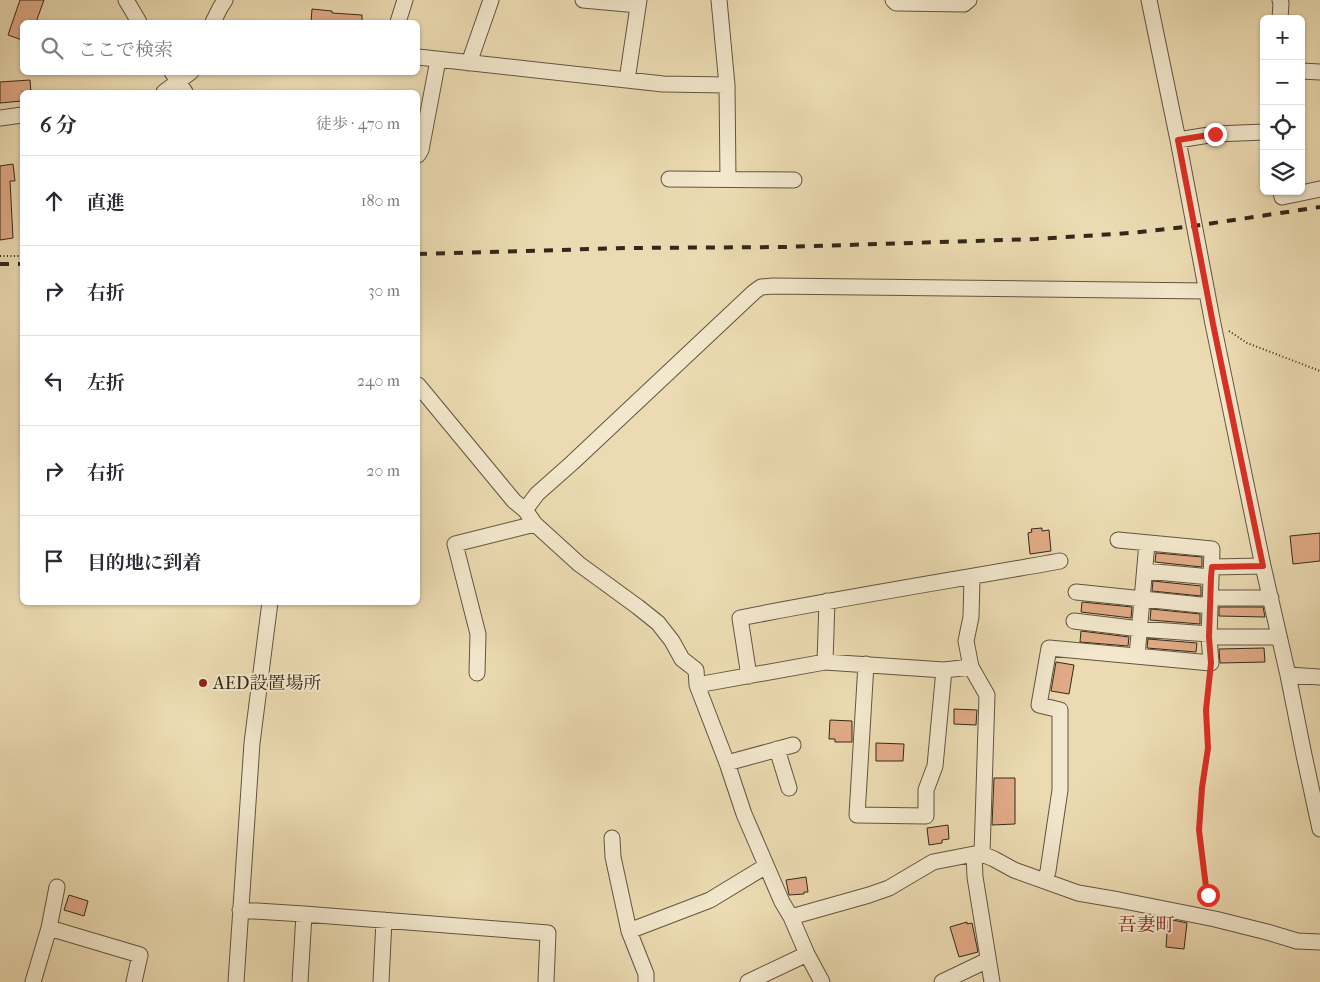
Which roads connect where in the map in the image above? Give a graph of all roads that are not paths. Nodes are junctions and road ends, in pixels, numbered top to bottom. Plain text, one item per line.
1 (126, 0) edge
2 (225, 0) edge
3 (405, 0) edge
4 (491, 0) edge
5 (583, 0) edge
6 (719, 0) edge
7 (893, 0) edge
8 (969, 0) edge
9 (1149, 0) edge
10 (1280, 0) edge
11 (639, 3) edge
12 (1280, 15) edge
13 (138, 20) edge
14 (214, 20) edge
15 (399, 20) edge
16 (420, 57) edge
17 (438, 60) junction
18 (469, 63) junction
19 (1305, 71) edge
20 (1320, 72) edge
21 (627, 80) junction
22 (178, 83) edge
23 (727, 85) junction
24 (167, 90) edge
25 (20, 115) edge
26 (0, 118) edge
27 (1260, 132) edge
28 (1178, 140) junction
29 (420, 152) edge
30 (669, 179) dead end
31 (728, 179) junction
32 (794, 180) dead end
33 (1320, 189) edge
34 (1305, 192) edge
35 (1207, 291) junction
36 (420, 387) edge
37 (525, 510) junction
38 (534, 524) junction
39 (1118, 540) dead end
40 (1147, 543) junction
41 (1060, 561) dead end
42 (1263, 566) junction
43 (1145, 571) junction
44 (1212, 572) junction
45 (972, 577) junction
46 (1076, 592) dead end
47 (1271, 598) junction
48 (1143, 600) junction
49 (827, 601) junction
50 (1210, 602) junction
51 (270, 605) edge
52 (1074, 621) dead end
53 (1140, 629) junction
54 (1209, 635) junction
55 (1279, 637) junction
56 (1138, 656) junction
57 (826, 662) junction
58 (866, 664) junction
59 (971, 667) junction
60 (944, 670) junction
61 (478, 673) dead end
62 (1288, 675) junction
63 (749, 676) junction
64 (1320, 677) edge
65 (697, 685) junction
66 (793, 745) dead end
67 (777, 749) junction
68 (727, 763) junction
69 (1315, 785) edge
70 (789, 788) dead end
71 (1320, 830) edge
72 (612, 838) dead end
73 (978, 854) junction
74 (766, 866) junction
75 (1045, 881) junction
76 (57, 887) dead end
77 (240, 910) junction
78 (304, 914) junction
79 (791, 916) junction
80 (384, 920) junction
81 (49, 928) junction
82 (629, 931) junction
83 (1320, 942) edge
84 (807, 954) junction
85 (988, 960) junction
86 (33, 982) edge
87 (134, 982) edge
88 (236, 982) edge
89 (300, 982) edge
90 (381, 982) edge
91 (546, 982) edge
92 (646, 982) edge
93 (748, 982) edge
94 (822, 982) edge
95 (942, 982) edge
96 (992, 982) edge

1 - 13 street
2 - 14 street
3 - 15 street
4 - 18 street
5 - 11 street
6 - 23 street
7 - 8 street
9 - 28 street
10 - 12 street
11 - 21 street
16 - 17 street
17 - 18 street
17 - 29 street
18 - 21 street
19 - 20 street
21 - 23 street
22 - 24 street
23 - 31 street
25 - 26 street
27 - 28 street
28 - 35 street
30 - 31 street
31 - 32 street
33 - 34 street
35 - 37 street
35 - 42 street
36 - 37 street
37 - 38 street
38 - 61 street
38 - 65 street
39 - 40 street
40 - 43 street
40 - 44 street
41 - 45 street
42 - 44 street
42 - 47 street
43 - 44 street
43 - 48 street
44 - 50 street
45 - 49 street
45 - 59 street
46 - 48 street
47 - 50 street
47 - 55 street
48 - 50 street
48 - 53 street
49 - 57 street
49 - 63 street
50 - 54 street
51 - 77 street
52 - 53 street
53 - 54 street
53 - 56 street
54 - 55 street
54 - 56 street
55 - 62 street
56 - 75 street
57 - 58 street
57 - 63 street
58 - 60 street
58 - 60 street
59 - 60 street
59 - 73 street
62 - 64 street
62 - 69 street
63 - 65 street
65 - 68 street
66 - 67 street
67 - 68 street
67 - 70 street
68 - 74 street
69 - 71 street
72 - 82 street
73 - 75 street
73 - 79 street
73 - 85 street
74 - 79 street
74 - 82 street
75 - 83 street
76 - 81 street
77 - 78 street
77 - 88 street
78 - 80 street
78 - 89 street
79 - 84 street
80 - 90 street
80 - 91 street
81 - 86 street
81 - 87 street
82 - 92 street
84 - 93 street
84 - 94 street
85 - 95 street
85 - 96 street

